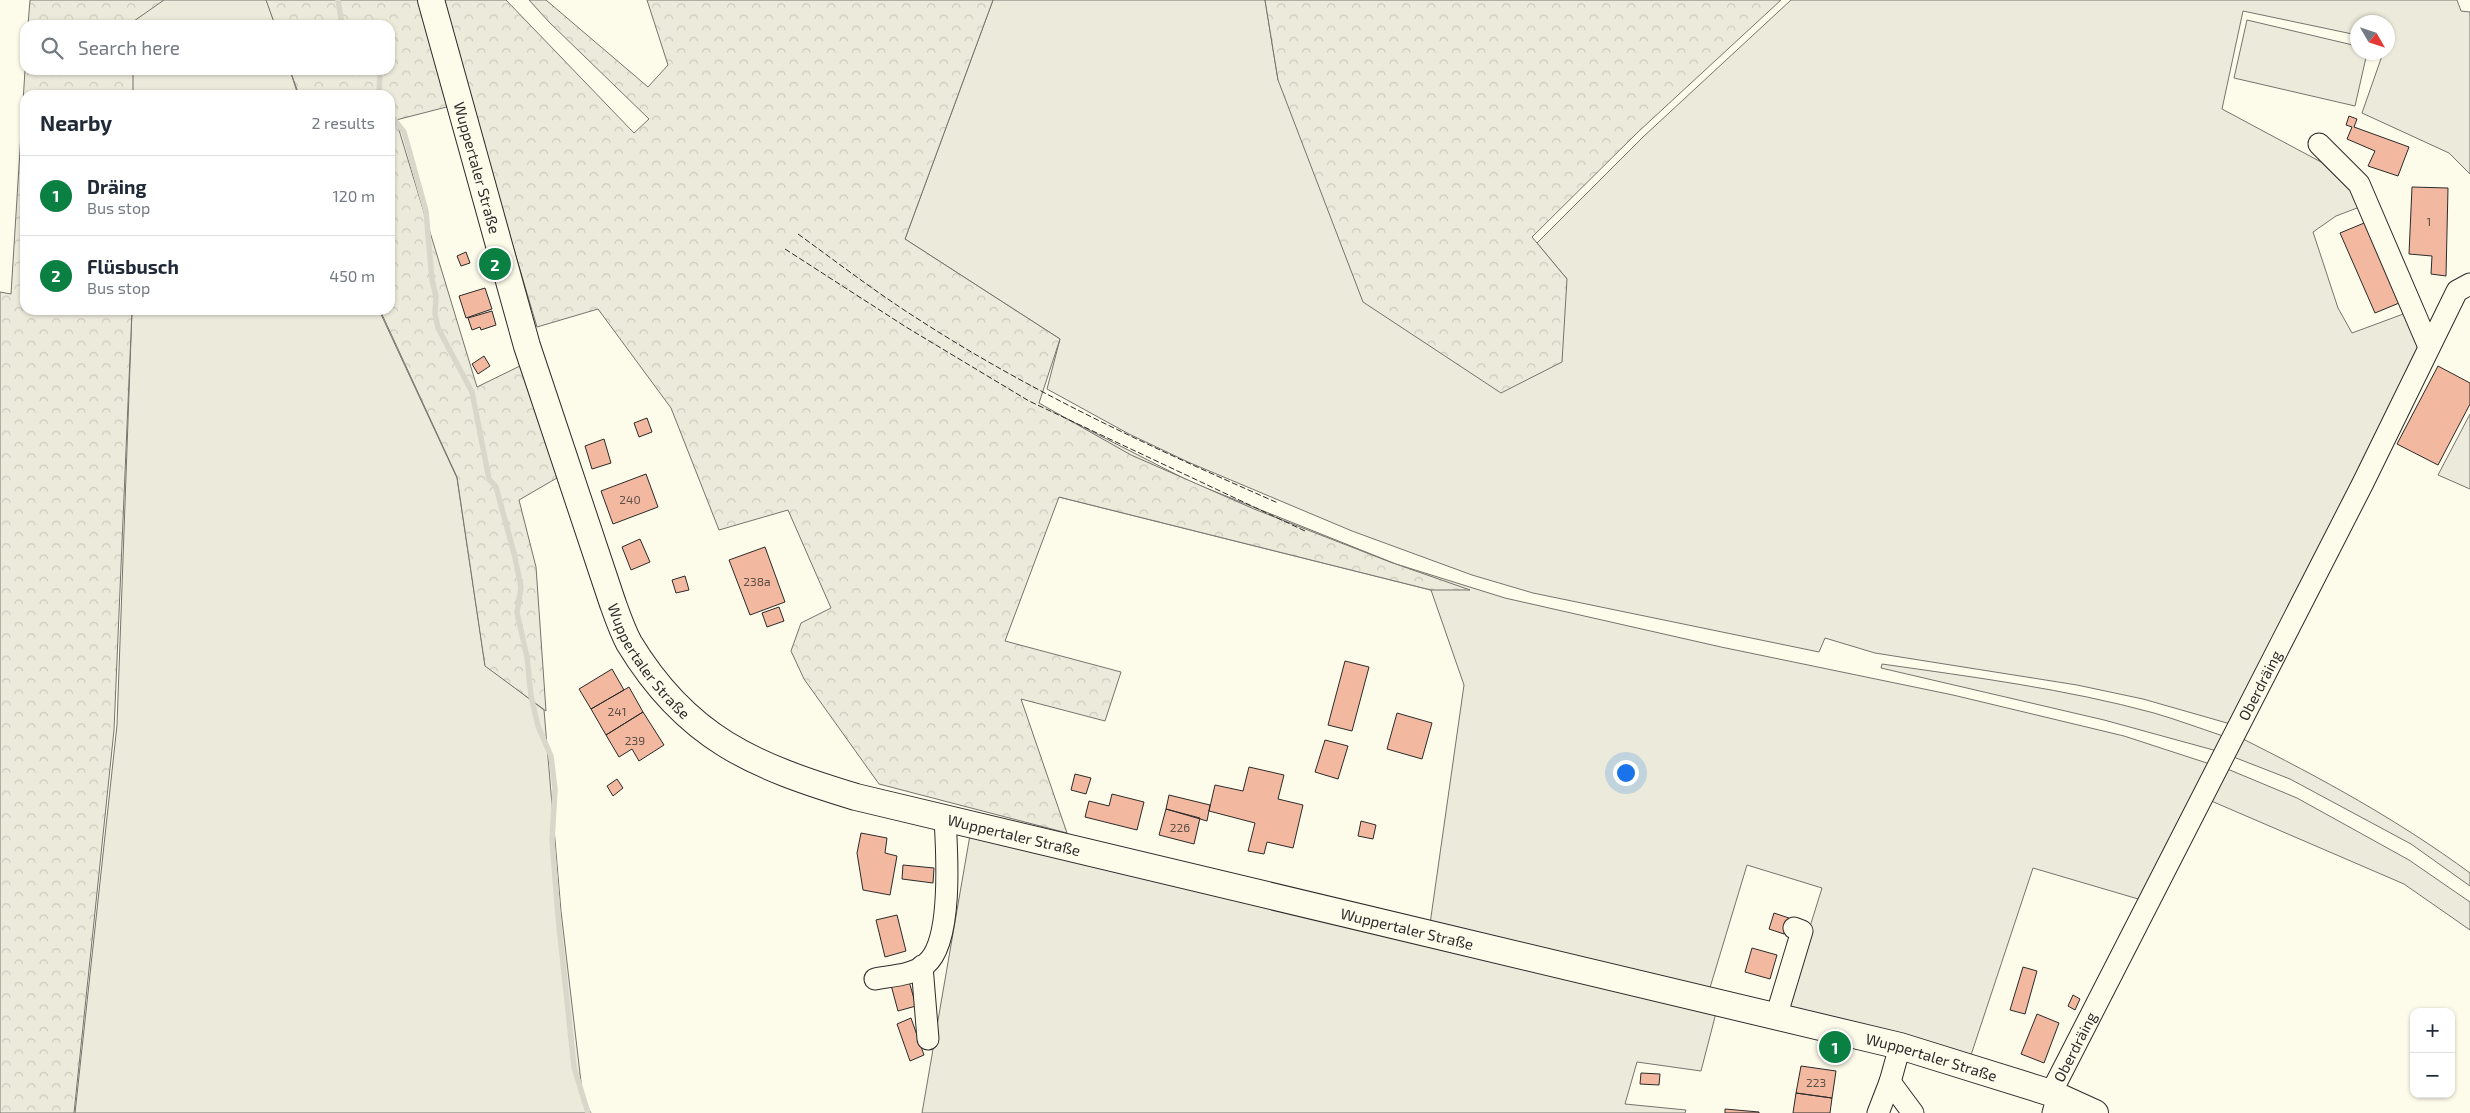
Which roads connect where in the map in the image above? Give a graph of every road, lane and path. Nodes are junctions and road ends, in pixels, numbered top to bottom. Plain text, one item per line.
1 (431, 0) edge
2 (2318, 144) dead end
3 (2470, 284) edge
4 (2430, 347) junction
5 (945, 819) junction
6 (1794, 928) dead end
7 (922, 966) junction
8 (875, 979) dead end
9 (1776, 1017) junction
10 (928, 1039) dead end
11 (1900, 1046) junction
12 (1890, 1082) junction
13 (2054, 1100) edge
14 (1878, 1113) edge
15 (1913, 1113) edge
16 (2095, 1113) edge

1 - 5 main road, Wuppertaler Straße
2 - 4 lane
3 - 4 lane, Oberdräing
4 - 13 lane, Oberdräing
5 - 7 lane
5 - 9 main road, Wuppertaler Straße
6 - 9 lane
7 - 8 lane
7 - 10 lane
9 - 11 main road, Wuppertaler Straße
11 - 12 lane
11 - 13 main road, Wuppertaler Straße
12 - 14 lane
12 - 15 lane
13 - 16 main road, Wuppertaler Straße

